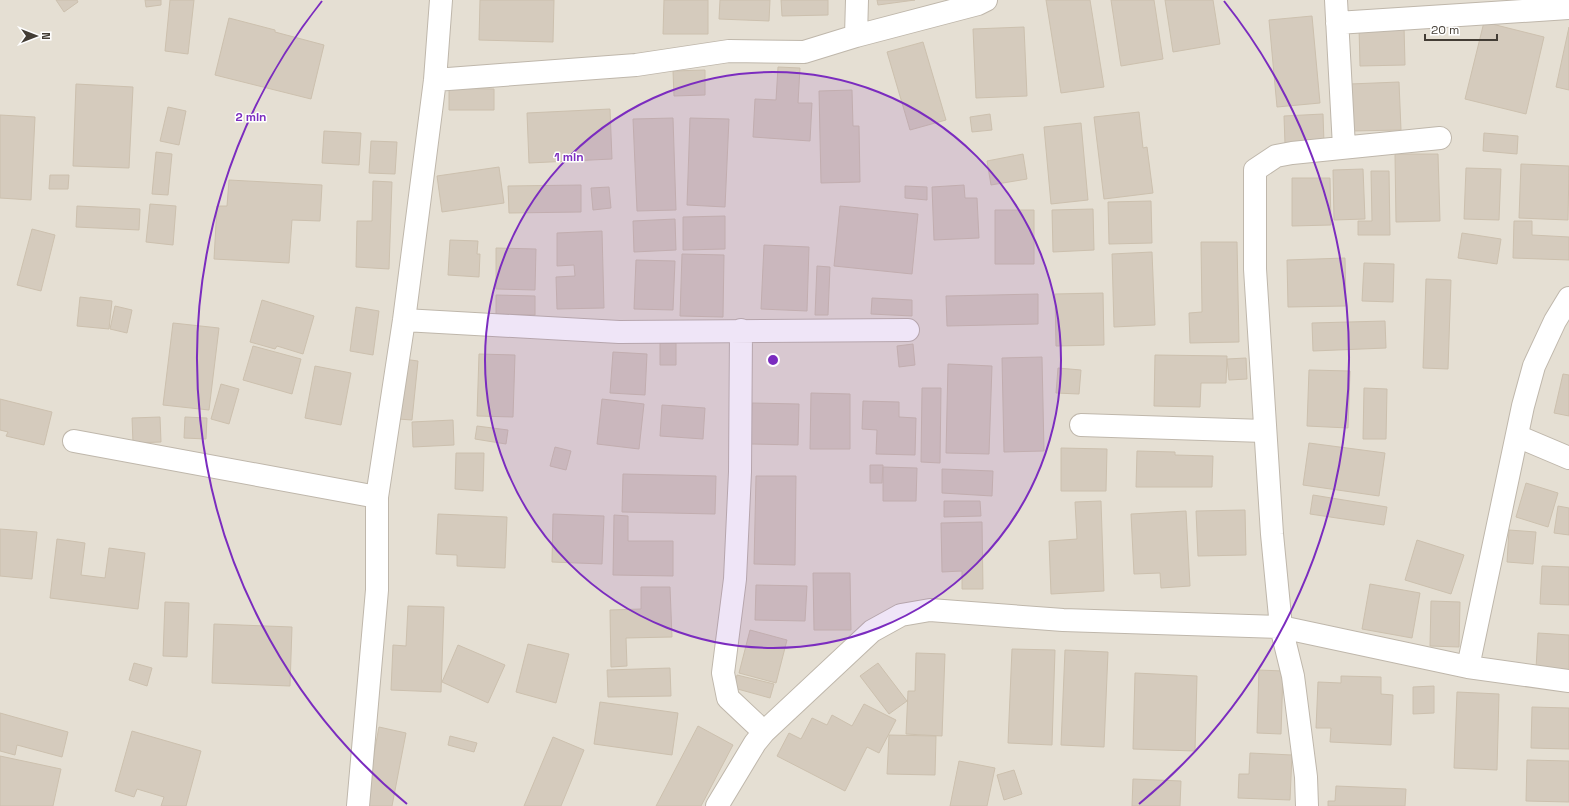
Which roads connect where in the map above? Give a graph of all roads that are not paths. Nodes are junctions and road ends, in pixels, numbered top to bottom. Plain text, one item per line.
1 (441, 0) edge
2 (857, 0) edge
3 (986, 0) edge
4 (1336, 0) edge
5 (1569, 8) edge
6 (1336, 23) junction
7 (856, 36) junction
8 (435, 80) junction
9 (1440, 138) dead end
10 (1344, 147) junction
11 (1569, 298) edge
12 (404, 320) junction
13 (741, 330) junction
14 (908, 330) dead end
15 (1080, 425) dead end
16 (1264, 431) junction
17 (1517, 436) junction
18 (74, 441) dead end
19 (1569, 458) edge
20 (377, 497) junction
21 (1281, 627) junction
22 (1468, 667) junction
23 (1569, 681) edge
24 (764, 732) junction
25 (358, 806) edge
26 (717, 806) edge
27 (1307, 806) edge

1 - 8 street
2 - 7 street
3 - 7 street
4 - 6 street
5 - 6 street
6 - 10 street
7 - 8 street
8 - 12 street
9 - 10 street
10 - 16 street
11 - 17 street
12 - 13 street
12 - 20 street
13 - 14 street
13 - 24 street
15 - 16 street
16 - 21 street
17 - 19 street
17 - 22 street
18 - 20 street
20 - 25 street
21 - 22 street
21 - 24 street
21 - 27 street
22 - 23 street
24 - 26 street

